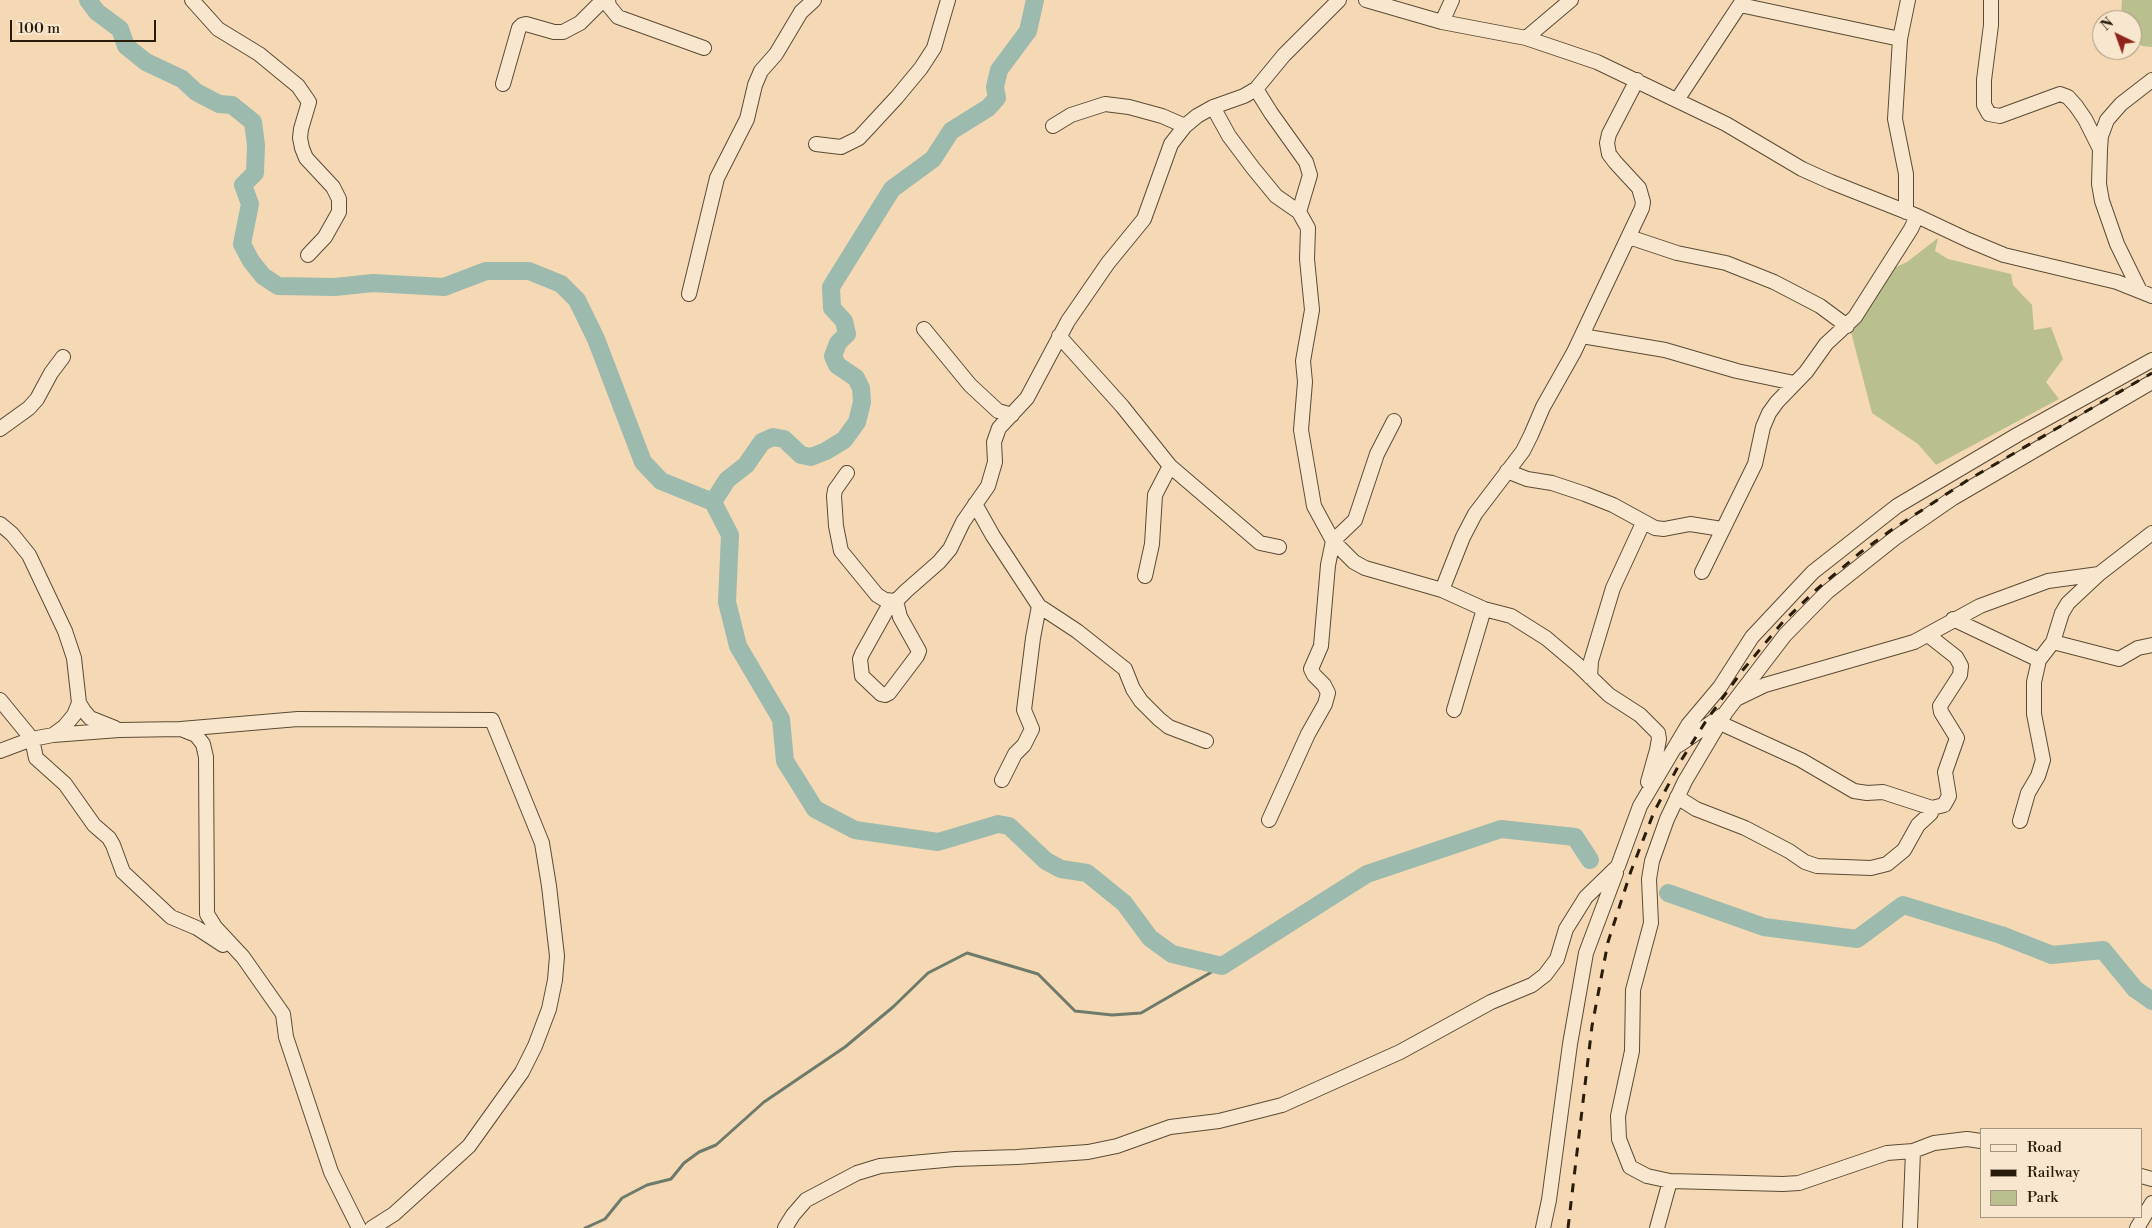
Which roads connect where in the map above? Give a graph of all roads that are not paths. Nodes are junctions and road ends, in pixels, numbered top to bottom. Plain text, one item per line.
1 (192, 0) edge
2 (603, 0) edge
3 (608, 0) edge
4 (814, 0) edge
5 (948, 0) edge
6 (1338, 0) edge
7 (1366, 0) edge
8 (1452, 0) edge
9 (1571, 0) edge
10 (1908, 0) edge
11 (1991, 0) edge
12 (1742, 2) edge
13 (1442, 22) junction
14 (1526, 38) junction
15 (1900, 38) junction
16 (704, 48) dead end
17 (1637, 80) junction
18 (2152, 80) edge
19 (503, 84) dead end
20 (1256, 89) junction
21 (1678, 100) junction
22 (1213, 107) junction
23 (1053, 126) dead end
24 (1185, 126) junction
25 (816, 144) dead end
26 (2100, 149) junction
27 (1300, 212) junction
28 (1911, 214) junction
29 (1629, 237) junction
30 (308, 255) dead end
31 (690, 294) dead end
32 (2149, 294) edge
33 (1847, 326) junction
34 (924, 328) dead end
35 (1059, 336) junction
36 (1582, 336) junction
37 (63, 357) dead end
38 (2152, 360) edge
39 (2152, 382) edge
40 (1794, 383) junction
41 (1012, 415) junction
42 (1394, 421) dead end
43 (0, 429) edge
44 (1170, 466) junction
45 (1507, 471) junction
46 (847, 473) dead end
47 (974, 504) junction
48 (1643, 523) junction
49 (0, 524) edge
50 (1722, 529) junction
51 (2152, 533) edge
52 (1333, 541) junction
53 (1279, 547) dead end
54 (1702, 572) dead end
55 (2099, 574) junction
56 (1144, 576) dead end
57 (1442, 590) junction
58 (896, 601) junction
59 (1039, 606) junction
60 (1484, 609) junction
61 (1953, 619) junction
62 (1928, 634) junction
63 (2053, 642) junction
64 (2152, 645) edge
65 (2039, 660) junction
66 (1590, 677) junction
67 (0, 700) edge
68 (1734, 700) junction
69 (80, 703) junction
70 (1454, 710) dead end
71 (1723, 718) junction
72 (119, 730) junction
73 (181, 730) junction
74 (53, 735) junction
75 (32, 739) junction
76 (1206, 741) dead end
77 (1674, 749) junction
78 (0, 751) edge
79 (1002, 780) dead end
80 (1677, 797) junction
81 (1640, 806) junction
82 (1932, 808) junction
83 (1269, 820) dead end
84 (2020, 821) dead end
85 (1618, 866) junction
86 (250, 968) junction
87 (1980, 1141) edge
88 (1913, 1152) junction
89 (1670, 1181) junction
90 (2152, 1203) edge
91 (359, 1228) edge
92 (372, 1228) edge
93 (785, 1228) edge
94 (1543, 1228) edge
95 (1657, 1228) edge
96 (1910, 1228) edge
97 (2138, 1228) edge

1 - 30 street
2 - 19 street
3 - 16 street
4 - 31 street
5 - 25 street
6 - 20 street
7 - 13 street
8 - 13 street
9 - 14 street
10 - 15 street
11 - 26 street
12 - 15 street
12 - 21 street
13 - 14 street
14 - 17 street
15 - 28 street
17 - 21 street
17 - 29 street
18 - 26 street
20 - 22 street
20 - 27 street
21 - 28 street
22 - 24 street
22 - 27 street
23 - 24 street
24 - 35 street
26 - 32 street
27 - 52 street
28 - 32 street
28 - 33 street
29 - 33 street
29 - 36 street
33 - 40 street
34 - 41 street
35 - 41 street
35 - 44 street
36 - 40 street
36 - 45 street
37 - 43 street
38 - 77 street
39 - 68 street
40 - 50 street
41 - 47 street
42 - 52 street
44 - 53 street
44 - 56 street
45 - 48 street
45 - 57 street
46 - 58 street
47 - 58 street
47 - 59 street
48 - 50 street
48 - 66 street
49 - 69 street
50 - 54 street
51 - 55 street
52 - 57 street
52 - 83 street
55 - 61 street
55 - 63 street
57 - 60 street
58 - 58 street
59 - 76 street
59 - 79 street
60 - 66 street
60 - 70 street
61 - 62 street
61 - 65 street
62 - 68 street
62 - 82 street
63 - 64 street
63 - 65 street
65 - 84 street
66 - 81 street
67 - 75 street
68 - 71 street
69 - 72 street
69 - 74 street
71 - 77 street
71 - 80 street
71 - 82 street
72 - 73 street
72 - 74 street
73 - 86 street
73 - 92 street
74 - 75 street
75 - 78 street
75 - 86 street
77 - 81 street
80 - 82 street
80 - 89 street
81 - 85 street
85 - 93 street
85 - 94 street
86 - 91 street
87 - 88 street
88 - 89 street
88 - 96 street
89 - 95 street
90 - 97 street

